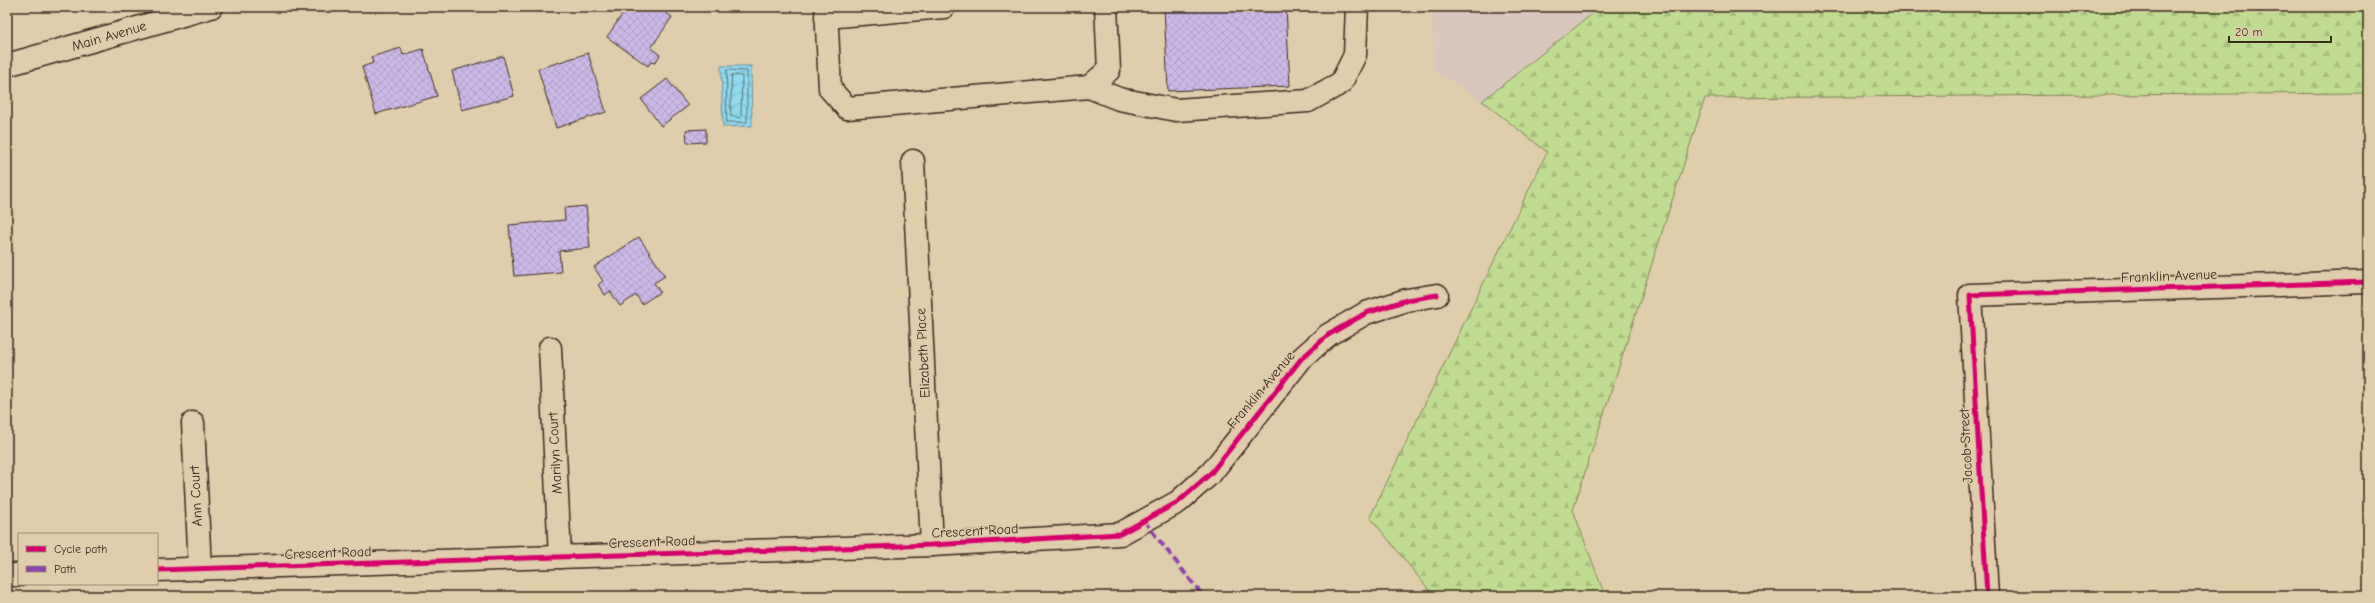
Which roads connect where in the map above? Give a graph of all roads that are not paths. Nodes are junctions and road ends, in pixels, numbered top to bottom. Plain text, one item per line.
1 (211, 7) edge
2 (944, 7) edge
3 (1106, 7) edge
4 (1357, 7) edge
5 (826, 12) edge
6 (7, 65) edge
7 (1089, 87) junction
8 (913, 161) dead end
9 (2368, 282) edge
10 (1438, 295) dead end
11 (1970, 295) joint
12 (550, 348) dead end
13 (192, 424) dead end
14 (1144, 521) joint
15 (932, 545) junction
16 (560, 558) junction
17 (200, 568) junction
18 (158, 570) edge
19 (18, 575) edge
20 (7, 576) edge
21 (1987, 596) edge

1 - 6 street, Main Avenue
2 - 5 street
3 - 7 street
4 - 7 street
5 - 7 street
8 - 15 street, Elizabeth Place
9 - 11 street, Franklin Avenue
10 - 14 street, Franklin Avenue
11 - 21 street, Jacob Street
12 - 16 street, Marilyn Court
13 - 17 street, Ann Court
14 - 15 street, Crescent Road
15 - 16 street, Crescent Road
16 - 17 street, Crescent Road
17 - 18 street, Crescent Road
19 - 20 street

